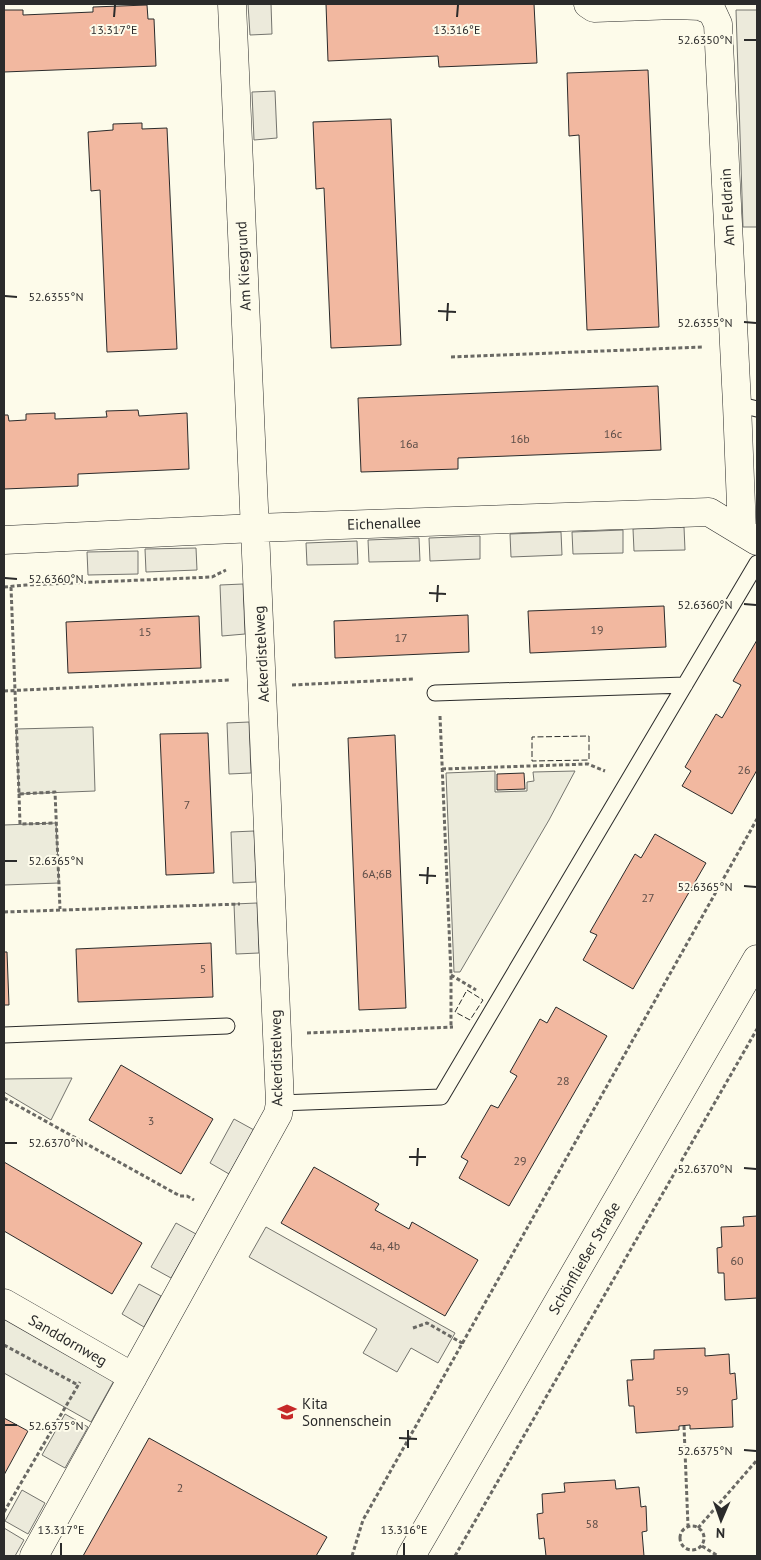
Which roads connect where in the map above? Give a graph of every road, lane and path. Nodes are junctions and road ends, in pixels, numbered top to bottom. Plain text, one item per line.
1 (232, 4) edge
2 (588, 4) edge
3 (734, 346) junction
4 (451, 357) dead end
5 (747, 407) edge
6 (255, 528) junction
7 (749, 536) edge
8 (4, 540) edge
9 (757, 563) edge
10 (257, 569) junction
11 (4, 587) edge
12 (11, 587) junction
13 (262, 683) junction
14 (685, 684) junction
15 (15, 690) junction
16 (4, 691) edge
17 (437, 693) junction
18 (442, 769) junction
19 (628, 782) junction
20 (19, 794) junction
21 (757, 820) edge
22 (56, 823) junction
23 (271, 902) junction
24 (60, 909) junction
25 (4, 912) edge
26 (757, 959) edge
27 (227, 1026) dead end
28 (451, 1026) junction
29 (757, 1030) edge
30 (4, 1035) edge
31 (276, 1035) junction
32 (475, 1039) junction
33 (4, 1098) edge
34 (280, 1102) junction
35 (221, 1214) junction
36 (4, 1303) edge
37 (413, 1328) dead end
38 (462, 1343) junction
39 (4, 1346) edge
40 (133, 1377) junction
41 (684, 1426) dead end
42 (757, 1460) edge
43 (4, 1512) edge
44 (688, 1526) junction
45 (698, 1528) junction
46 (702, 1546) junction
47 (34, 1556) edge
48 (352, 1556) edge
49 (410, 1556) edge
50 (455, 1556) edge
51 (718, 1556) edge

1 - 6 street, Am Kiesgrund
2 - 3 street, Am Feldrain
3 - 4 path
3 - 5 street, Am Feldrain
5 - 7 street, Am Feldrain
6 - 7 street, Eichenallee
6 - 8 street, Eichenallee
6 - 10 street, Ackerdistelweg
9 - 14 lane
10 - 12 path
10 - 13 street, Ackerdistelweg
11 - 12 path
12 - 15 path
13 - 15 path
13 - 17 path
13 - 23 street, Ackerdistelweg
14 - 17 lane
14 - 19 lane
15 - 16 path
15 - 20 path
17 - 18 path
18 - 19 path
18 - 28 path
19 - 32 lane
20 - 22 path
20 - 22 path
21 - 38 path
22 - 24 path
23 - 24 path
23 - 31 street, Ackerdistelweg
24 - 25 path
26 - 49 street, Schönfließer Straße
27 - 30 lane
28 - 31 path
28 - 32 path
29 - 50 path
31 - 34 street, Ackerdistelweg
32 - 34 lane
33 - 35 path
34 - 35 street, Ackerdistelweg
35 - 40 street, Ackerdistelweg
36 - 40 street, Sanddornweg
37 - 38 path
38 - 48 path
39 - 43 path
40 - 47 street, Ackerdistelweg
41 - 44 path
42 - 45 path
44 - 45 path
44 - 46 path
45 - 46 path
46 - 51 path

